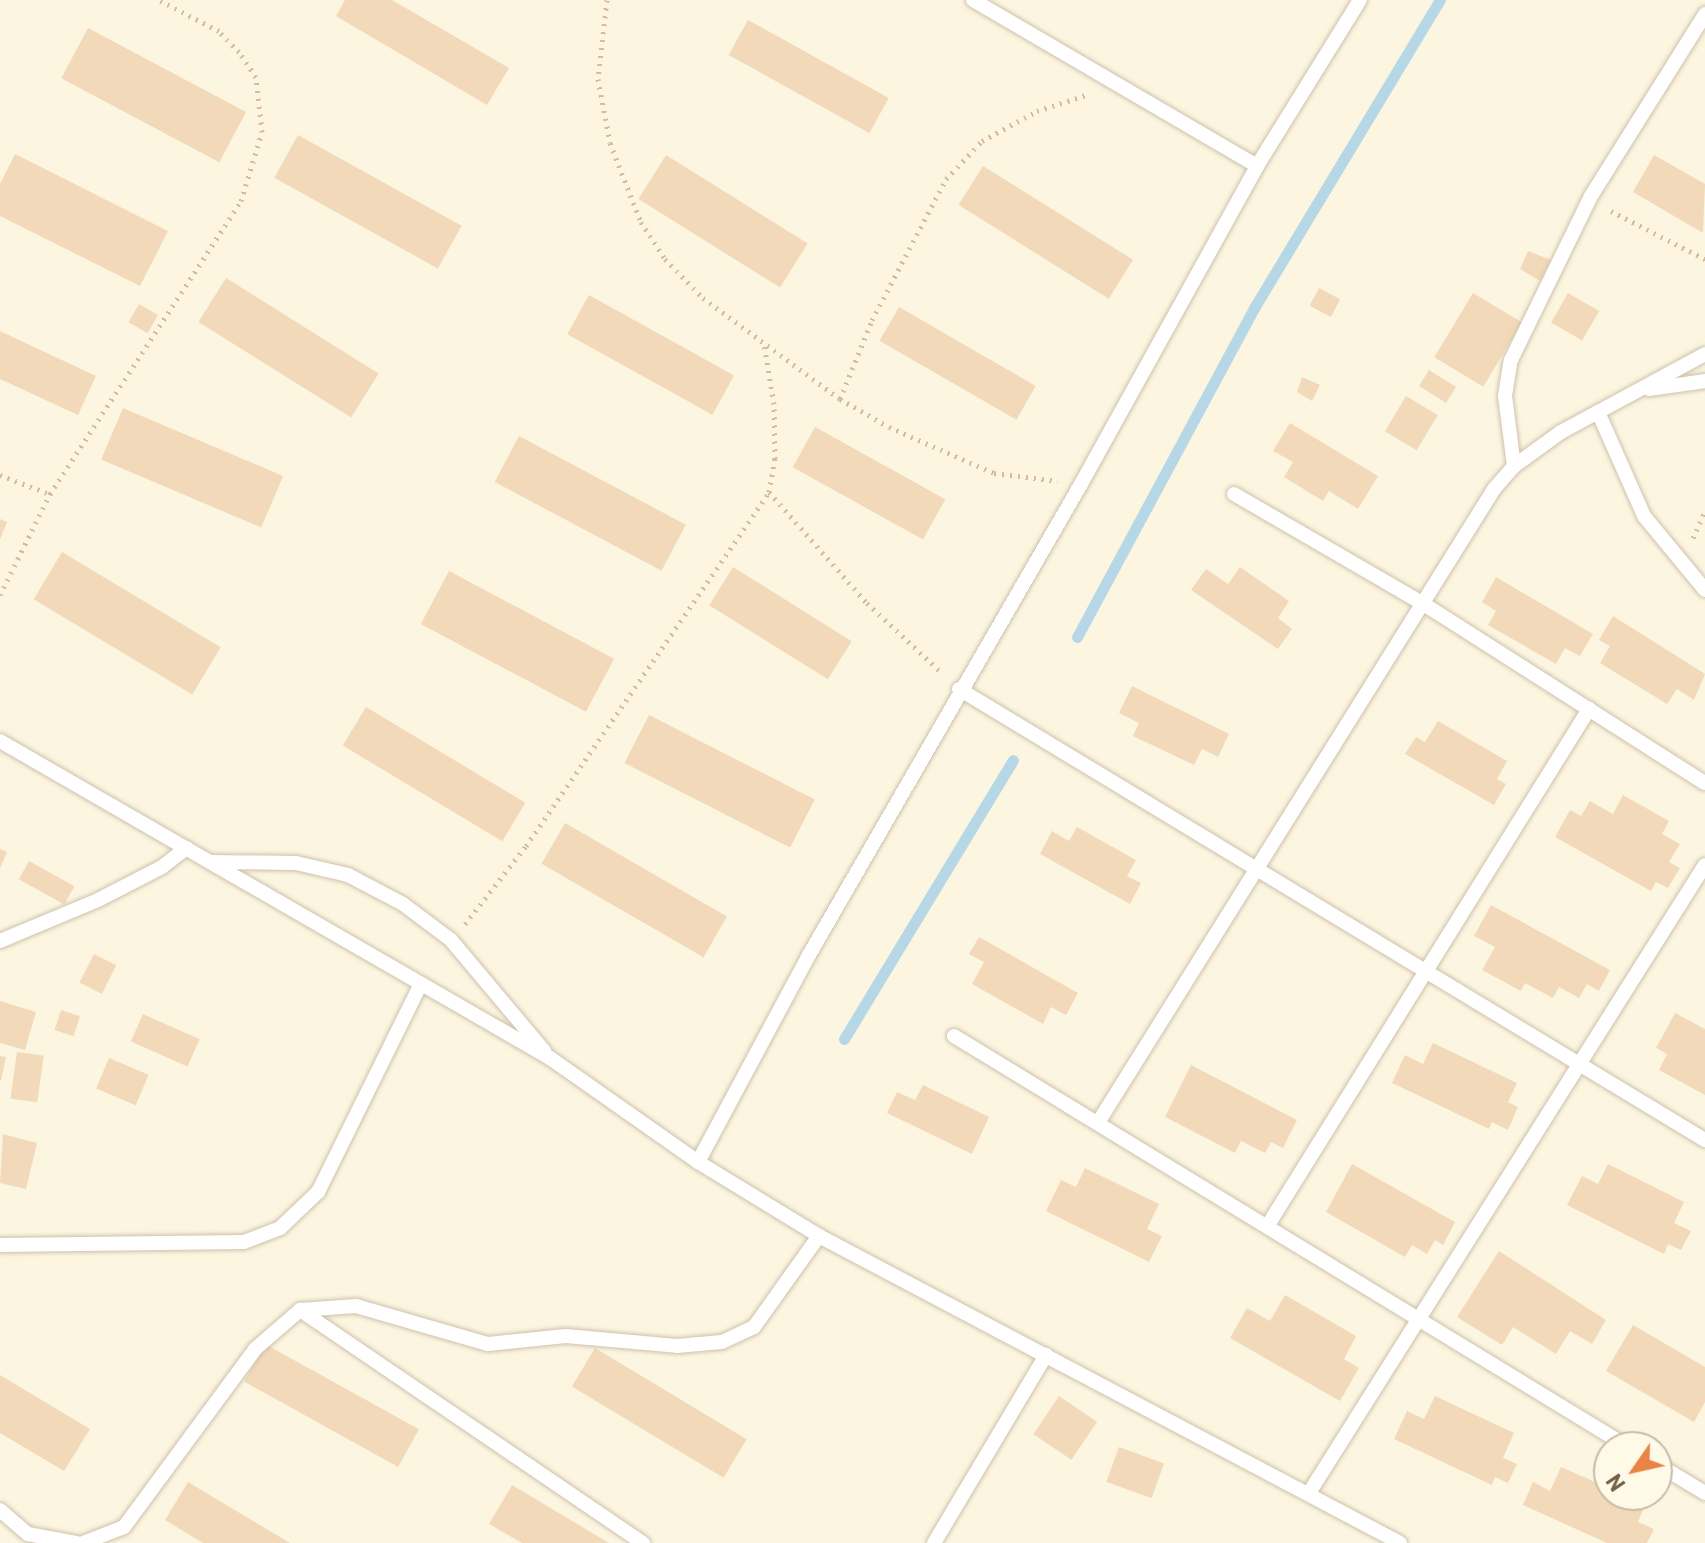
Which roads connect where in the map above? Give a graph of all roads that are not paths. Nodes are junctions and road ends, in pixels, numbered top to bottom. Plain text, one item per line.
1 (973, 0) edge
2 (1360, 0) edge
3 (1705, 14) edge
4 (1257, 166) junction
5 (1705, 354) edge
6 (1705, 381) edge
7 (1637, 391) junction
8 (1598, 412) junction
9 (1514, 466) junction
10 (1234, 494) dead end
11 (1705, 590) edge
12 (1422, 603) junction
13 (959, 689) junction
14 (1589, 709) junction
15 (0, 741) edge
16 (1705, 783) edge
17 (186, 848) junction
18 (210, 862) junction
19 (1705, 865) edge
20 (1258, 872) junction
21 (0, 941) edge
22 (1427, 974) junction
23 (421, 984) junction
24 (954, 1036) dead end
25 (550, 1058) junction
26 (1576, 1063) junction
27 (1099, 1121) junction
28 (1705, 1140) edge
29 (698, 1162) junction
30 (1268, 1225) junction
31 (819, 1236) junction
32 (0, 1245) edge
33 (300, 1310) junction
34 (1416, 1320) junction
35 (1046, 1355) junction
36 (1601, 1431) edge
37 (1673, 1474) edge
38 (1309, 1493) junction
39 (1705, 1493) edge
40 (0, 1510) edge
41 (30, 1538) edge
42 (77, 1543) edge
43 (83, 1543) edge
44 (643, 1543) edge
45 (934, 1543) edge
46 (1400, 1543) edge

1 - 4 lane
2 - 4 lane
3 - 9 lane
4 - 13 lane
5 - 7 lane
6 - 7 lane
7 - 8 lane
8 - 9 lane
8 - 11 lane
9 - 12 lane
10 - 12 lane
12 - 14 lane
12 - 20 lane
13 - 20 lane
13 - 29 lane
14 - 16 lane
14 - 22 lane
15 - 17 lane
17 - 18 lane
17 - 21 lane
18 - 23 lane
18 - 25 lane
19 - 26 lane
20 - 22 lane
20 - 27 lane
22 - 26 lane
22 - 30 lane
23 - 25 lane
23 - 32 lane
24 - 27 lane
25 - 29 lane
26 - 28 lane
26 - 34 lane
27 - 30 lane
29 - 31 lane
30 - 34 lane
31 - 33 lane
31 - 35 lane
33 - 43 lane
33 - 44 lane
34 - 36 lane
34 - 38 lane
35 - 38 lane
35 - 45 lane
37 - 39 lane
38 - 46 lane
40 - 41 lane
41 - 42 lane

